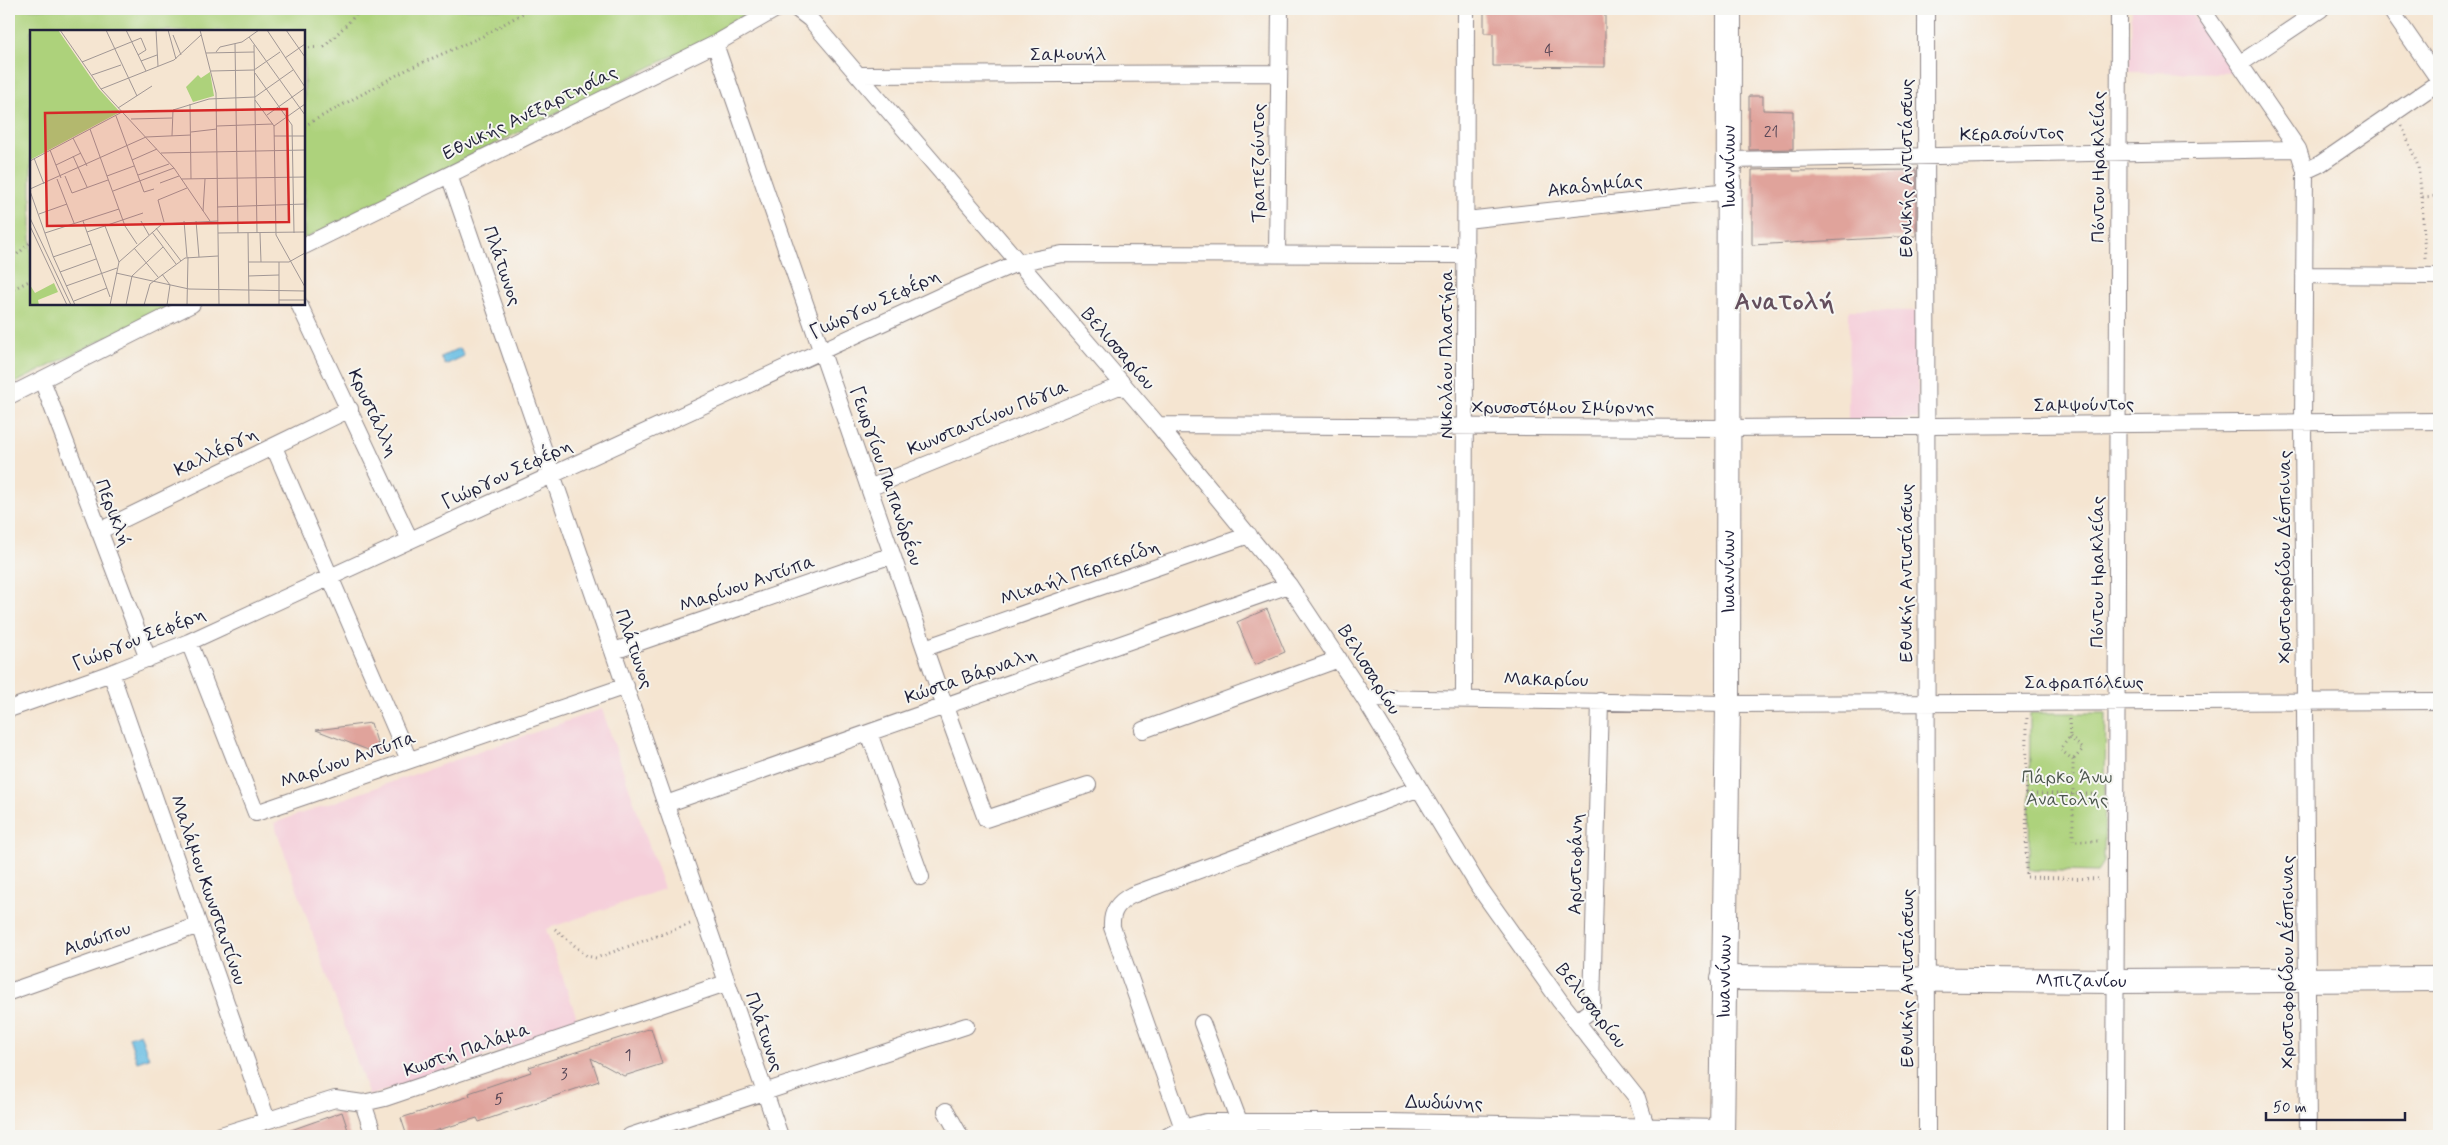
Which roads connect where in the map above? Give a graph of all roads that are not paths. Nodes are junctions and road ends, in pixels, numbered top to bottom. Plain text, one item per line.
1 (773, 9) edge
2 (797, 9) edge
3 (1280, 9) edge
4 (1466, 9) edge
5 (1729, 9) edge
6 (1926, 9) edge
7 (2119, 9) edge
8 (2202, 9) edge
9 (2321, 9) edge
10 (2390, 9) edge
11 (715, 44) junction
12 (2241, 63) junction
13 (1278, 73) junction
14 (858, 75) junction
15 (2439, 81) edge
16 (2298, 149) junction
17 (2118, 152) junction
18 (1926, 156) junction
19 (1728, 160) junction
20 (2305, 171) junction
21 (449, 175) junction
22 (1728, 191) junction
23 (1466, 220) junction
24 (305, 246) edge
25 (1277, 254) junction
26 (1466, 255) junction
27 (1017, 262) junction
28 (2304, 274) junction
29 (2439, 276) edge
30 (190, 305) edge
31 (299, 305) edge
32 (822, 351) junction
33 (42, 380) junction
34 (1122, 385) junction
35 (9, 396) edge
36 (350, 409) junction
37 (2439, 421) edge
38 (2304, 422) junction
39 (2118, 424) junction
40 (1158, 425) junction
41 (1466, 426) junction
42 (1926, 426) junction
43 (1728, 428) junction
44 (274, 446) junction
45 (553, 475) junction
46 (869, 488) junction
47 (99, 532) junction
48 (1249, 535) junction
49 (410, 540) junction
50 (892, 555) junction
51 (330, 578) junction
52 (1289, 585) junction
53 (189, 642) junction
54 (925, 648) junction
55 (614, 651) junction
56 (148, 659) junction
57 (1339, 659) junction
58 (111, 673) junction
59 (626, 686) junction
60 (1364, 698) junction
61 (1464, 698) junction
62 (1600, 701) junction
63 (2439, 701) edge
64 (2117, 702) junction
65 (1926, 703) junction
66 (2305, 703) junction
67 (1728, 704) junction
68 (945, 707) junction
69 (9, 709) edge
70 (1143, 730) dead end
71 (869, 733) junction
72 (409, 760) junction
73 (1088, 784) dead end
74 (1417, 789) junction
75 (666, 804) junction
76 (921, 877) dead end
77 (199, 925) junction
78 (1723, 978) junction
79 (1927, 979) junction
80 (2439, 979) edge
81 (2307, 980) junction
82 (2116, 981) junction
83 (726, 983) junction
84 (9, 992) edge
85 (1577, 1021) junction
86 (1202, 1023) dead end
87 (966, 1026) dead end
88 (763, 1091) junction
89 (363, 1103) junction
90 (946, 1111) dead end
91 (267, 1120) junction
92 (1238, 1122) junction
93 (1646, 1126) junction
94 (1183, 1128) junction
95 (1387, 1129) edge
96 (1507, 1130) edge
97 (1722, 1132) edge
98 (218, 1136) edge
99 (374, 1136) edge
100 (630, 1136) edge
101 (780, 1136) edge
102 (960, 1136) edge
103 (1168, 1136) edge
104 (1927, 1136) edge
105 (2115, 1136) edge
106 (2308, 1136) edge

1 - 11 street, Εθνικής Ανεξαρτησίας
2 - 14 street, Βελισσαρίου
3 - 13 street, Τραπεζούντος
4 - 23 street, Νικολάου Πλαστήρα
5 - 19 main road, Ιωαννίνων
6 - 18 street, Εθνικής Αντιστάσεως
7 - 17 street, Πόντου Ηρακλείας
8 - 12 street, Χριστοφορίδου Δέσποινας
9 - 12 street
10 - 15 street
11 - 21 street, Εθνικής Ανεξαρτησίας
11 - 32 street, Γεωργίου Παπανδρέου
12 - 16 street, Χριστοφορίδου Δέσποινας
13 - 14 street, Σαμουήλ
13 - 25 street, Τραπεζούντος
14 - 27 street, Βελισσαρίου
15 - 20 street
16 - 17 street, Κερασούντος
16 - 20 street, Χριστοφορίδου Δέσποινας
17 - 18 street, Κερασούντος
17 - 39 street, Πόντου Ηρακλείας
18 - 19 street, Κερασούντος
18 - 42 street, Εθνικής Αντιστάσεως
19 - 22 main road, Ιωαννίνων
20 - 28 street, Χριστοφορίδου Δέσποινας
21 - 24 street, Εθνικής Ανεξαρτησίας
21 - 45 street, Πλάτωνος
22 - 23 street, Ακαδημίας
22 - 43 main road, Ιωαννίνων
23 - 26 street, Νικολάου Πλαστήρα
25 - 26 street, Γιώργου Σεφέρη
25 - 27 street, Γιώργου Σεφέρη
26 - 41 street, Νικολάου Πλαστήρα
27 - 32 street, Γιώργου Σεφέρη
27 - 34 street, Βελισσαρίου
28 - 29 street
28 - 38 street, Χριστοφορίδου Δέσποινας
30 - 33 street
31 - 36 street, Κρυστάλλη
32 - 45 street, Γιώργου Σεφέρη
32 - 46 street, Γεωργίου Παπανδρέου
33 - 35 street
33 - 47 street, Περικλή
34 - 40 street, Βελισσαρίου
34 - 46 street, Κωνσταντίνου Πόγια
36 - 44 street, Καλλέργη
36 - 49 street, Κρυστάλλη
37 - 38 street, Σαμψούντος
38 - 39 street, Σαμψούντος
38 - 66 street, Χριστοφορίδου Δέσποινας
39 - 42 street, Σαμψούντος
39 - 64 street, Πόντου Ηρακλείας
40 - 41 street, Χρυσοστόμου Σμύρνης
40 - 48 street, Βελισσαρίου
41 - 43 street, Χρυσοστόμου Σμύρνης
41 - 61 street, Νικολάου Πλαστήρα
42 - 43 street, Σαμψούντος
42 - 65 street, Εθνικής Αντιστάσεως
43 - 67 main road, Ιωαννίνων
44 - 47 street, Καλλέργη
44 - 51 street
45 - 49 street, Γιώργου Σεφέρη
45 - 55 street, Πλάτωνος
46 - 50 street, Γεωργίου Παπανδρέου
47 - 56 street, Περικλή
48 - 52 street, Βελισσαρίου
48 - 54 street, Μιχαήλ Περπερίδη
49 - 51 street, Γιώργου Σεφέρη
50 - 54 street, Γεωργίου Παπανδρέου
50 - 55 street, Μαρίνου Αντύπα
51 - 53 street, Γιώργου Σεφέρη
51 - 72 street
52 - 57 street, Βελισσαρίου
52 - 68 street, Κώστα Βάρναλη
53 - 56 street, Γιώργου Σεφέρη
53 - 72 street, Μαρίνου Αντύπα
54 - 68 street, Γεωργίου Παπανδρέου
55 - 59 street, Πλάτωνος
56 - 58 street, Γιώργου Σεφέρη
57 - 60 street, Βελισσαρίου
57 - 70 street
58 - 69 street, Γιώργου Σεφέρη
58 - 77 street, Μαλάμου Κωνσταντίνου
59 - 72 street, Μαρίνου Αντύπα
59 - 75 street, Πλάτωνος
60 - 61 street, Μακαρίου
60 - 74 street, Βελισσαρίου
61 - 62 street, Μακαρίου
62 - 67 street, Μακαρίου
62 - 85 street, Αριστοφάνη
63 - 66 street, Σαφραπόλεως
64 - 65 street, Σαφραπόλεως
64 - 66 street, Σαφραπόλεως
64 - 82 street, Πόντου Ηρακλείας
65 - 67 street, Σαφραπόλεως
65 - 79 street, Εθνικής Αντιστάσεως
66 - 81 street, Χριστοφορίδου Δέσποινας
67 - 78 main road, Ιωαννίνων
68 - 71 street, Κώστα Βάρναλη
68 - 73 street, Γεωργίου Παπανδρέου
71 - 75 street, Κώστα Βάρναλη
71 - 76 street
74 - 85 street, Βελισσαρίου
74 - 94 street
75 - 83 street, Πλάτωνος
77 - 84 street, Αισώπου
77 - 91 street, Μαλάμου Κωνσταντίνου
78 - 79 main road, Μπιζανίου
78 - 97 main road, Ιωαννίνων
79 - 82 main road, Μπιζανίου
79 - 104 street, Εθνικής Αντιστάσεως
80 - 81 main road, Μπιζανίου
81 - 82 main road, Μπιζανίου
81 - 106 street, Χριστοφορίδου Δέσποινας
82 - 105 street, Πόντου Ηρακλείας
83 - 88 street, Πλάτωνος
83 - 89 street, Κωστή Παλάμα
85 - 93 street, Βελισσαρίου
86 - 92 street
87 - 88 street
88 - 100 street
88 - 101 street, Πλάτωνος
89 - 91 street, Κωστή Παλάμα
89 - 99 street
90 - 102 street
91 - 98 street, Κωστή Παλάμα
92 - 94 street, Δωδώνης
92 - 95 street, Δωδώνης
93 - 96 street, Δωδώνης
93 - 97 street, Δωδώνης
94 - 103 street, Δωδώνης
95 - 96 street, Δωδώνης

